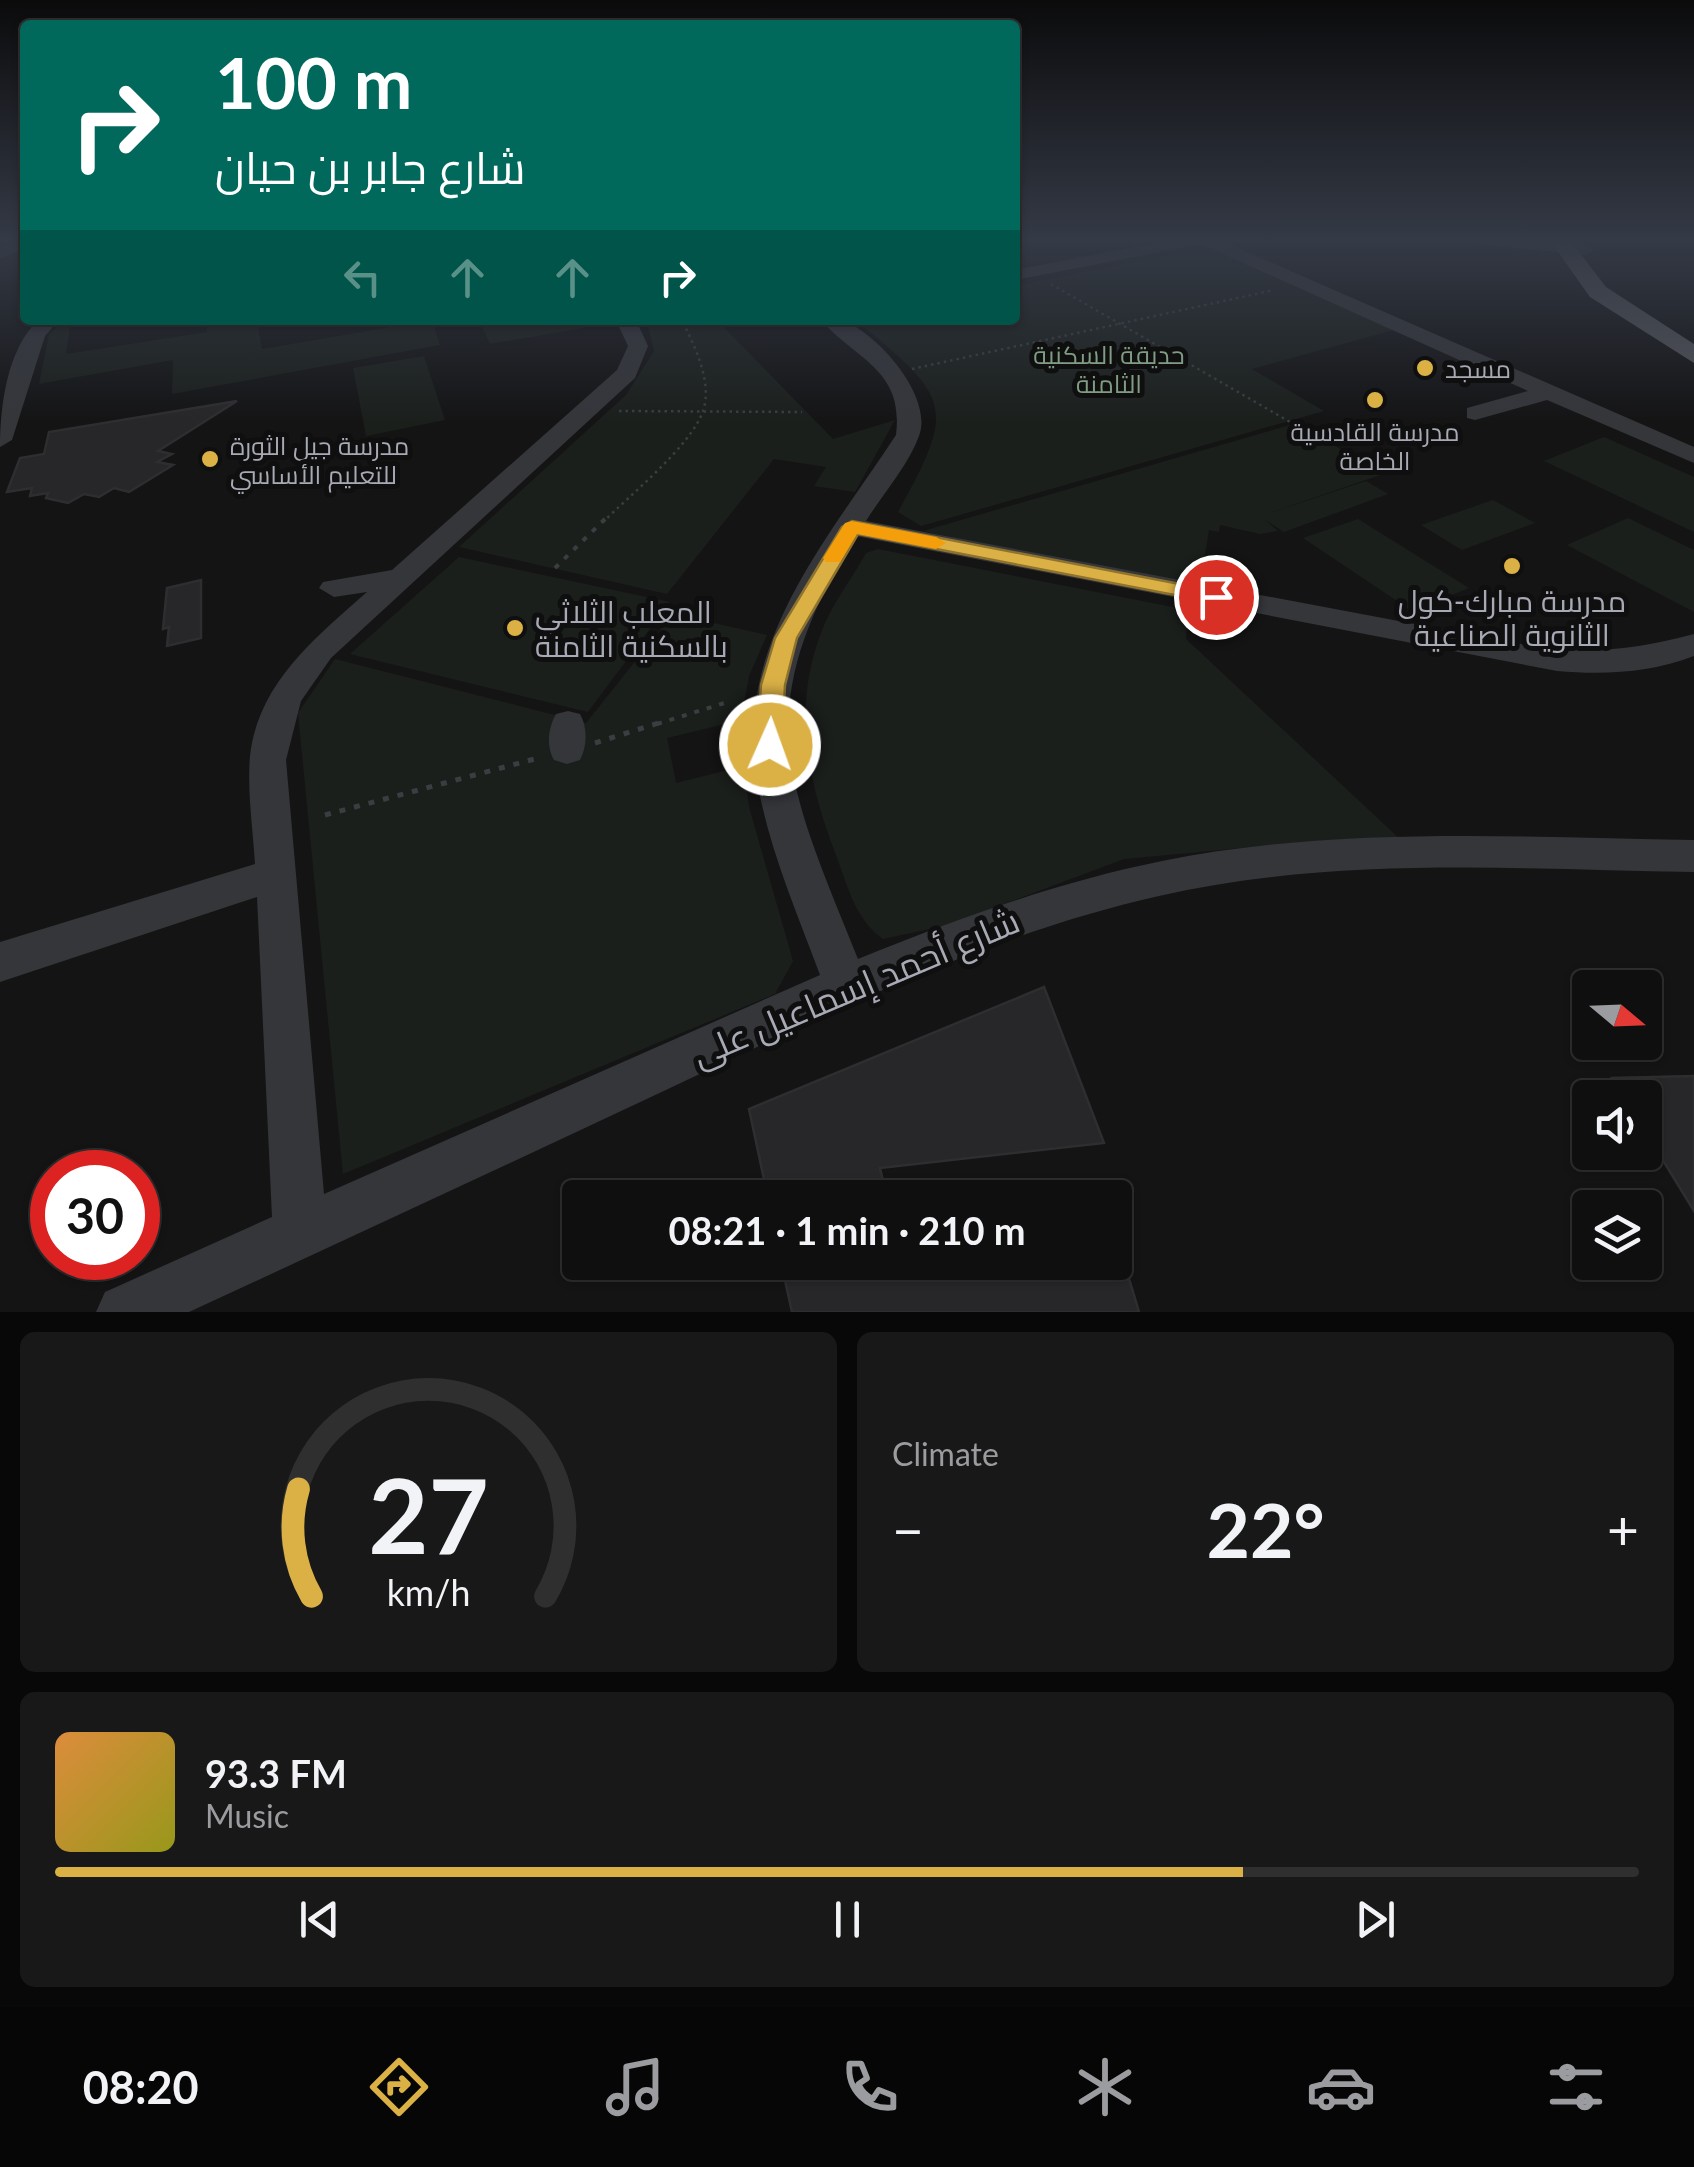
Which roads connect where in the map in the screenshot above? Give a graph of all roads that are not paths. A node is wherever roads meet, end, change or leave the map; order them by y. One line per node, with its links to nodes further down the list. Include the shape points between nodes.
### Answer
1 (1343, 300): 9 (street)
2 (1608, 300): 8 (main road)
3 (1632, 300): 7 (main road)
4 (36, 325): 11 (street)
5 (837, 325): 15 (street, via 893,373 910,404 908,435)
6 (624, 342): 12 (street, via 619,382)
7 (1694, 342)
8 (1694, 356)
9 (1549, 392): 10 (street); 13 (street)
10 (1474, 413)
11 (0, 440)
12 (541, 452): 14 (street); 16 (street)
13 (1694, 456)
14 (502, 458)
15 (852, 527): 18 (street, via 1537,658 1618,663); 22 (street, via 786,638 769,714 784,812)
16 (402, 577): 17 (street); 20 (street, via 305,666 275,720 268,760)
17 (334, 588)
18 (1694, 644)
19 (1694, 856): 22 (street, شارع أحمد إسماعيل على, via 1378,854 1235,866 1021,915)
20 (277, 874): 21 (street); 23 (street)
21 (0, 962)
22 (846, 985): 23 (street, شارع أحمد إسماعيل على)
23 (300, 1232): 24 (street, شارع أحمد إسماعيل على)
24 (125, 1312)

